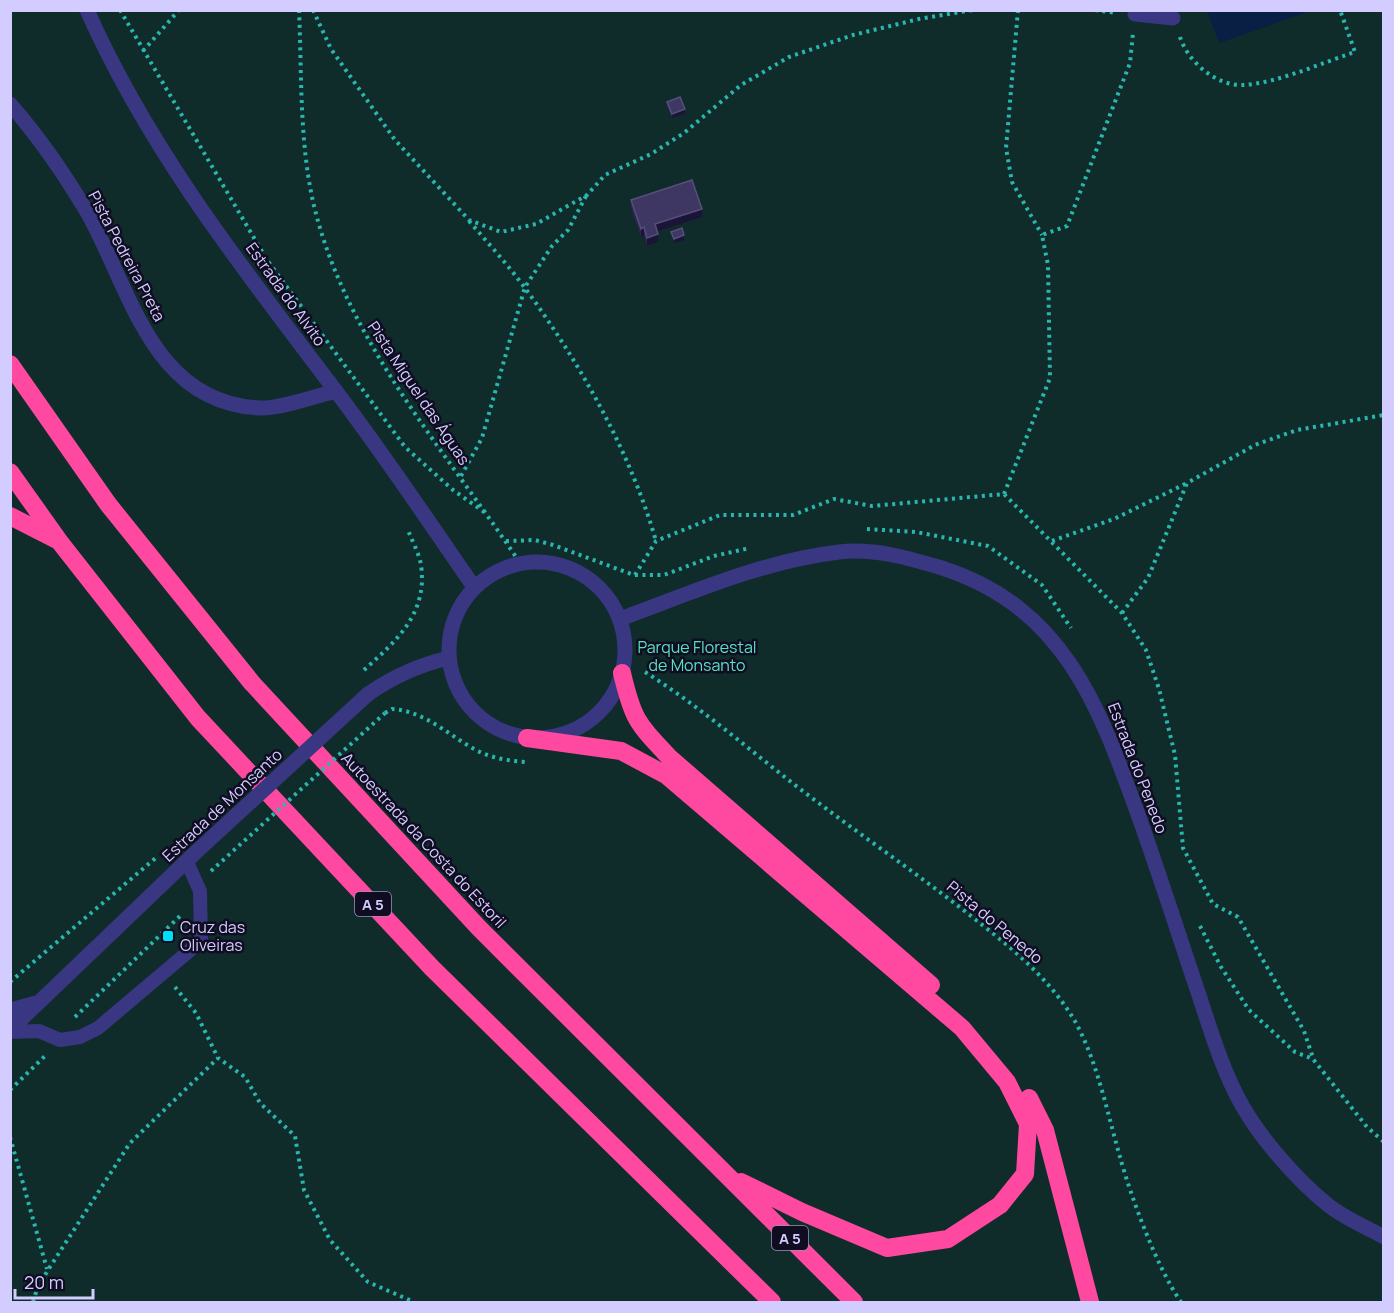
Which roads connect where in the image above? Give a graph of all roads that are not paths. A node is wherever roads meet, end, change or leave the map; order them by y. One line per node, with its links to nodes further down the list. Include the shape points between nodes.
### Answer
1 (87, 10): 6 (street, Estrada do Alvito, via 118,74 174,170)
2 (1136, 12): 3 (street)
3 (1173, 18)
4 (10, 104): 6 (street, Pista Pedreira Preta, via 29,125 87,213 118,282 161,355 195,388 224,402 262,408)
5 (10, 364): 19 (highway, Autoestrada da Costa do Estoril / A 5, via 108,504 252,683 479,928)
6 (336, 391): 10 (street, Estrada do Alvito)
7 (10, 472): 9 (highway, A 5)
8 (10, 516): 9 (highway)
9 (59, 541): 21 (highway, A 5, via 206,726 432,968)
10 (474, 587): 11 (street, via 503,567 520,563 538,561 573,568 601,589); 12 (street, via 456,613)
11 (620, 619): 13 (street, via 625,649); 20 (street, Estrada do Penedo, via 762,568 840,552 878,552 913,559 971,578 1018,605 1085,683 1111,739 1215,1041 1244,1108 1277,1154 1328,1205)
12 (449, 658): 14 (street, via 459,691 480,718 494,728); 15 (street, Estrada de Monsanto, bridge, via 424,663 368,694)
13 (622, 673): 14 (street, via 606,705 579,728 545,738); 23 (highway, via 630,710 670,758 973,1021 1017,1075 1045,1130)
14 (527, 738): 19 (highway, via 621,751 666,775 962,1028 1007,1082 1028,1124 1025,1174 1000,1205 948,1239 887,1248)
15 (191, 858): 16 (street, Estrada de Monsanto); 18 (lane, via 200,891 201,941 98,1028 80,1037 60,1040 39,1031)
16 (36, 1003): 17 (street, Estrada de Monsanto); 18 (street, Estrada de Monsanto)
17 (10, 1010)
18 (10, 1031)
19 (726, 1174): 22 (highway, Autoestrada da Costa do Estoril / A 5)
20 (1383, 1237)
21 (772, 1302)
22 (854, 1302)
23 (1090, 1302)

